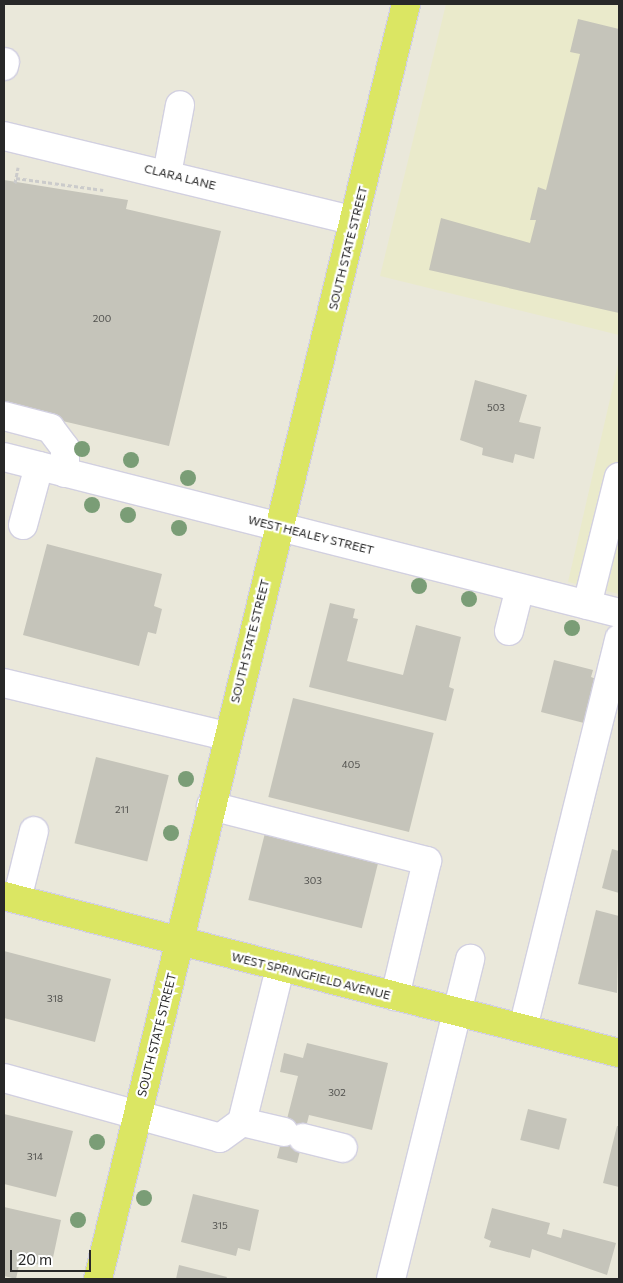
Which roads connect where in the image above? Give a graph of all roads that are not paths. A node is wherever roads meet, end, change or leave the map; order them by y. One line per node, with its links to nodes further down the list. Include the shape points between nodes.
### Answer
1 (406, 4): 5 (main road, SOUTH STATE STREET)
2 (180, 105): 4 (street)
3 (4, 136): 4 (street, CLARA LANE)
4 (167, 174): 5 (street, CLARA LANE)
5 (355, 221): 12 (main road, SOUTH STATE STREET)
6 (4, 416): 9 (street, via 50,428 65,448)
7 (4, 457): 8 (street, WEST HEALEY STREET)
8 (39, 466): 9 (street, WEST HEALEY STREET); 11 (street)
9 (65, 473): 12 (street, WEST HEALEY STREET)
10 (619, 477): 14 (street)
11 (23, 526)
12 (278, 527): 13 (street, WEST HEALEY STREET); 19 (main road, SOUTH STATE STREET)
13 (520, 588): 14 (street, WEST HEALEY STREET); 16 (street)
14 (587, 605): 15 (street, WEST HEALEY STREET)
15 (619, 613)
16 (509, 631)
17 (619, 639): 28 (street)
18 (4, 683): 19 (street)
19 (227, 736): 20 (main road, SOUTH STATE STREET)
20 (211, 806): 23 (main road, SOUTH STATE STREET); 26 (street, via 427,861)
21 (34, 831): 22 (street)
22 (10, 898): 23 (main road, WEST SPRINGFIELD AVENUE)
23 (180, 942): 25 (main road, WEST SPRINGFIELD AVENUE); 31 (main road, SOUTH STATE STREET)
24 (470, 958): 27 (street)
25 (280, 968): 26 (main road, WEST SPRINGFIELD AVENUE); 32 (street)
26 (394, 996): 27 (main road, WEST SPRINGFIELD AVENUE)
27 (458, 1012): 28 (main road, WEST SPRINGFIELD AVENUE); 35 (street)
28 (523, 1028): 29 (main road, WEST SPRINGFIELD AVENUE)
29 (619, 1053)
30 (4, 1078): 31 (street)
31 (138, 1116): 32 (street, via 220,1138); 34 (main road, SOUTH STATE STREET)
32 (242, 1122): 33 (street)
33 (343, 1148)
34 (98, 1279)
35 (391, 1279)

